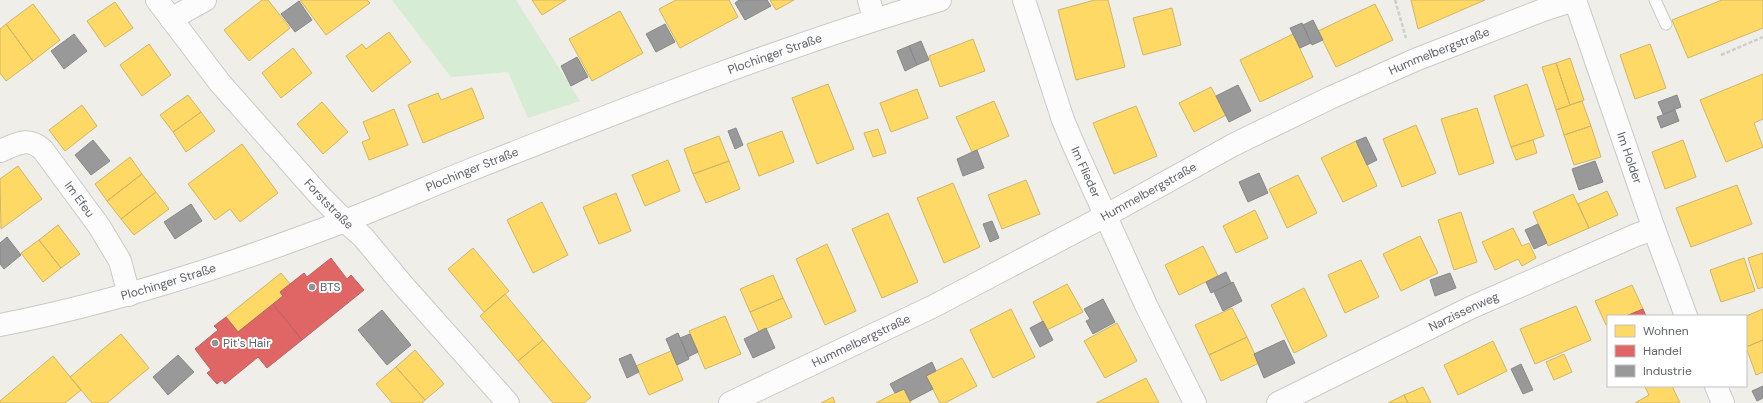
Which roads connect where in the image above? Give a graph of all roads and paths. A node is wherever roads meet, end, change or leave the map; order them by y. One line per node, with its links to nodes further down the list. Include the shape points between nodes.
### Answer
1 (157, 0): 9 (street, Forststraße)
2 (205, 0): 9 (street)
3 (940, 0): 8 (street, Plochinger Straße)
4 (1024, 0): 15 (street, Im Flieder, via 1063,120)
5 (1395, 0): 13 (path, via 1408,46)
6 (1574, 0): 13 (street, Hummelbergstraße); 17 (street, Im Holder)
7 (1655, 0): 10 (lane)
8 (872, 10): 16 (street, Plochinger Straße)
9 (171, 19): 16 (street, Forststraße, via 220,83)
10 (1666, 24)
11 (1763, 37): 12 (path)
12 (1721, 55)
13 (1415, 60): 15 (street, Hummelbergstraße, via 1233,145)
14 (0, 151): 18 (street, Im Efeu, via 20,143 32,142 43,150 99,226 120,261)
15 (1105, 216): 23 (street, Hummelbergstraße, via 934,306); 24 (street, Im Flieder)
16 (344, 221): 18 (street, Plochinger Straße, via 221,266); 22 (street, Forststraße, via 363,237)
17 (1654, 229): 19 (street, Im Holder); 25 (street, Narzissenweg, via 1470,308)
18 (128, 295): 20 (street, Plochinger Straße, via 39,318)
19 (1686, 315)
20 (0, 325)
21 (1716, 387): 26 (street)
22 (508, 403)
23 (730, 403)
24 (1195, 403)
25 (1278, 403)
26 (1723, 403)

